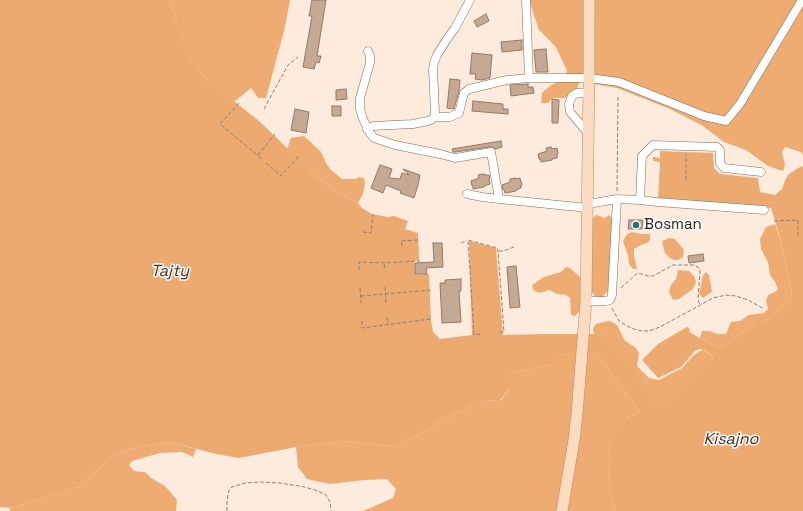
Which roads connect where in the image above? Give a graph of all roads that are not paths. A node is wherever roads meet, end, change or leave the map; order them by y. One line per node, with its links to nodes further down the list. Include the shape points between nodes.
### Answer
1 (470, 0): 9 (street, via 434,63)
2 (526, 0): 6 (street)
3 (589, 0): 7 (main road)
4 (802, 0): 7 (street, via 740,104 726,121 704,116 619,82)
5 (368, 51): 10 (street, via 370,63 360,98 361,114)
6 (529, 78): 7 (street); 9 (street, via 469,89 464,93 459,113 450,117)
7 (589, 78): 8 (main road)
8 (588, 95): 11 (main road); 11 (street, via 577,93 572,96 569,104 570,112)
9 (434, 117): 10 (street, via 413,124 374,126)
10 (367, 129): 14 (street, via 374,138 382,141 455,158 491,152)
11 (588, 133): 17 (main road)
12 (761, 172): 16 (street, via 724,168 720,163 720,150 717,147 653,145 642,156)
13 (467, 194): 14 (street)
14 (498, 199): 17 (street)
15 (617, 199): 16 (street); 17 (street); 19 (street, via 612,295 610,300 606,301)
16 (640, 200): 18 (street)
17 (588, 206): 19 (main road)
18 (764, 210)
19 (586, 301): 20 (main road, via 574,440)
20 (562, 511)

